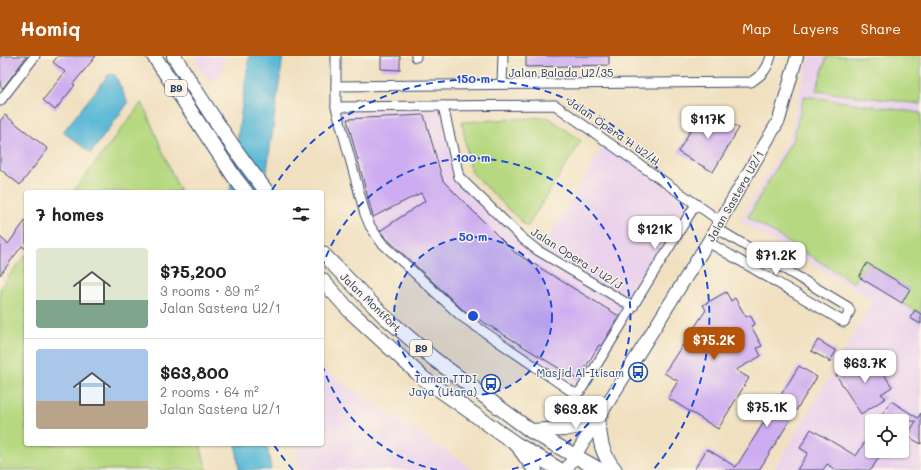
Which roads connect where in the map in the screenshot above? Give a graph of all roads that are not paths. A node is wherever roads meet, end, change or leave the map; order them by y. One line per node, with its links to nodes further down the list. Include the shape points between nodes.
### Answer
1 (35, 56): 10 (street)
2 (154, 56): 13 (main road, B9)
3 (174, 56): 14 (main road, B9, via 241,159)
4 (336, 56): 9 (street)
5 (503, 56): 8 (street)
6 (771, 56): 8 (street, Jalan Balada U2/35, via 767,68 751,82)
7 (797, 56): 16 (street, Jalan Sastera U2/1, via 779,120)
8 (502, 84): 9 (street, Jalan Balada U2/35)
9 (336, 86): 12 (street)
10 (0, 101)
11 (443, 106): 12 (street, Jalan Opera H U2/H); 15 (street, Jalan Opera H U2/H, via 555,105); 20 (street, Jalan Opera J U2/J, via 458,177 537,250)
12 (336, 107): 20 (street, via 365,214 381,242 461,316 574,393 581,390)
13 (244, 190)
14 (266, 190)
15 (696, 204): 16 (street, Jalan Opera H U2/H); 20 (street)
16 (718, 224): 17 (street, Jalan Sastera U2/1); 17 (street, Jalan Opera H U2/H, via 848,307 850,311 844,322)
17 (708, 242): 21 (street, Jalan Sastera U2/1)
18 (324, 254): 22 (main road, Jalan Montfort / B9, via 384,316 434,359)
19 (324, 282): 23 (main road, Jalan Montfort / B9, via 350,311 423,378)
20 (633, 307)
21 (598, 417): 22 (main road, via 580,426); 24 (street, Jalan Sastera U2/1); 29 (main road, via 600,442 607,460)
22 (531, 431): 24 (main road, Jalan Montfort / B9)
23 (516, 444): 25 (main road); 26 (main road, Jalan Montfort / B9)
24 (575, 456): 27 (street, Jalan Sastera U2/1); 28 (main road, Jalan Montfort / B9)
25 (535, 470)
26 (560, 470)
27 (566, 470)
28 (600, 470)
29 (615, 470)

